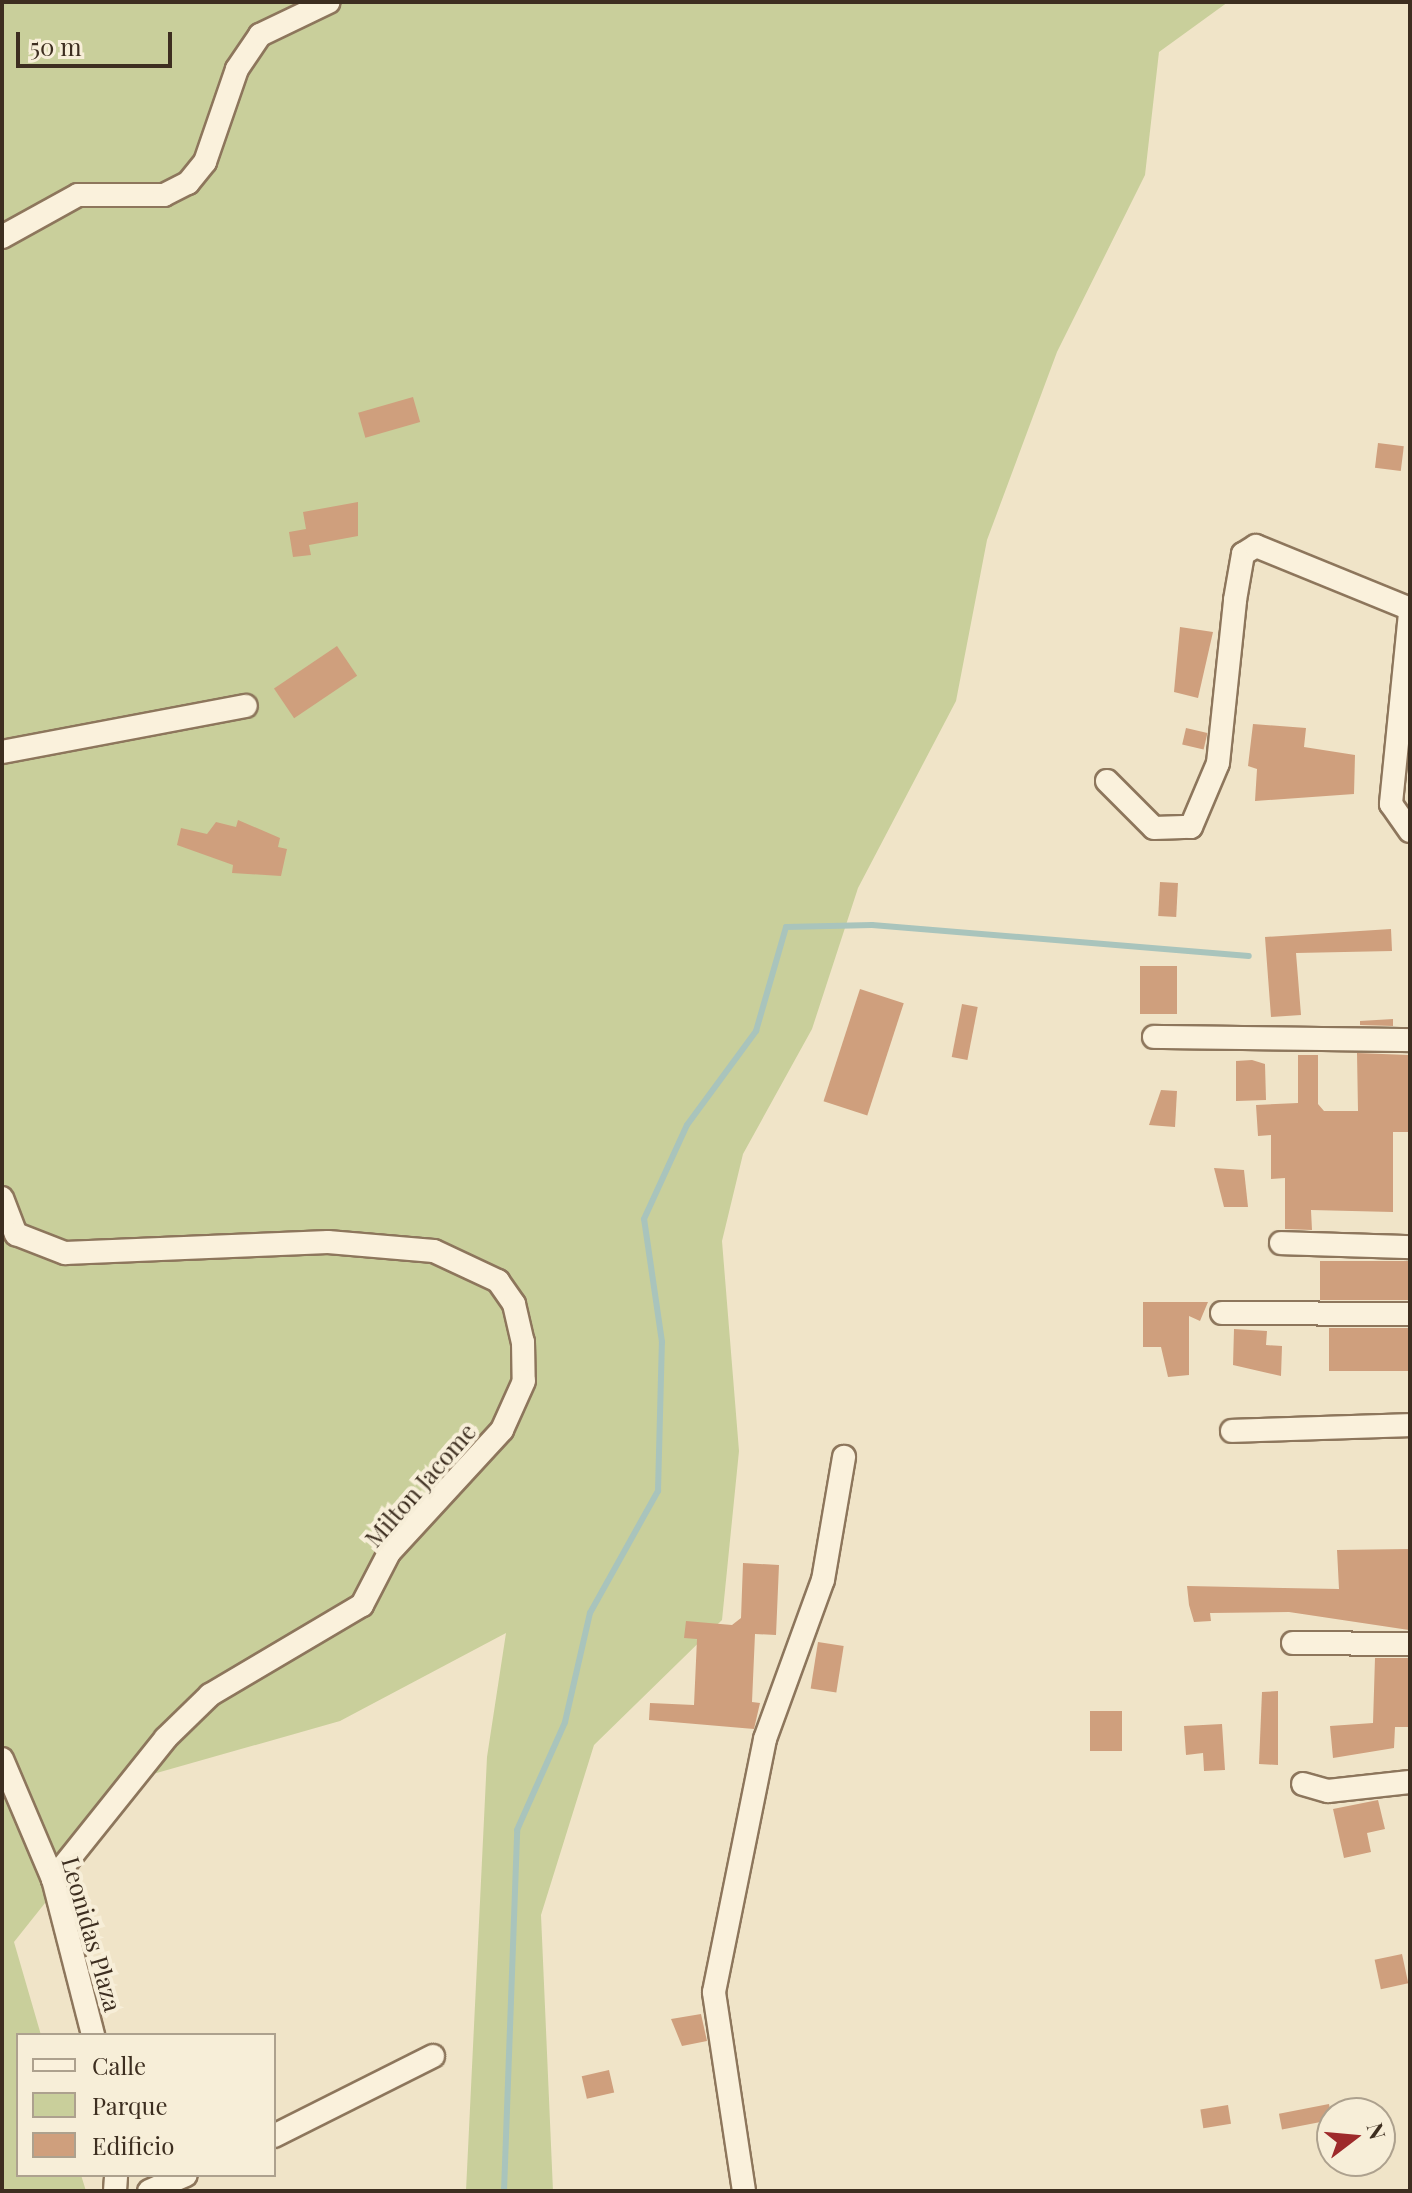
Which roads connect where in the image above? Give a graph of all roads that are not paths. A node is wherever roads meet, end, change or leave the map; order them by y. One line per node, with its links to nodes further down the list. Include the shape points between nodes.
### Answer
1 (329, 2): 2 (street, via 260,35 237,69 205,162 188,183 164,195 78,195)
2 (2, 237)
3 (1410, 611): 6 (street, via 1256,546 1243,554 1218,763 1191,827 1154,828); 7 (street, via 1391,804)
4 (246, 706): 5 (street)
5 (2, 752)
6 (1107, 781)
7 (1410, 831)
8 (1154, 1037): 9 (street)
9 (1410, 1040)
10 (2, 1198): 23 (street, Milton Jacome, via 16,1234 65,1253 328,1242 434,1251 498,1281 514,1304 523,1342 524,1381 502,1430 389,1553 362,1605 210,1695 166,1738)
11 (1281, 1243): 12 (street)
12 (1410, 1247)
13 (1222, 1313): 14 (street)
14 (1410, 1314)
15 (1410, 1425): 16 (street)
16 (1232, 1431)
17 (844, 1457): 29 (street, via 823,1580 765,1739 714,1992)
18 (1293, 1643): 19 (street)
19 (1410, 1644)
20 (2, 1759): 23 (street, Leonidas Plaza)
21 (1410, 1782): 22 (street, via 1328,1791)
22 (1303, 1784)
23 (53, 1879): 24 (street, Leonidas Plaza)
24 (92, 2033)
25 (433, 2056): 26 (street)
26 (276, 2135)
27 (181, 2177): 28 (street)
28 (149, 2191)
29 (744, 2191)

